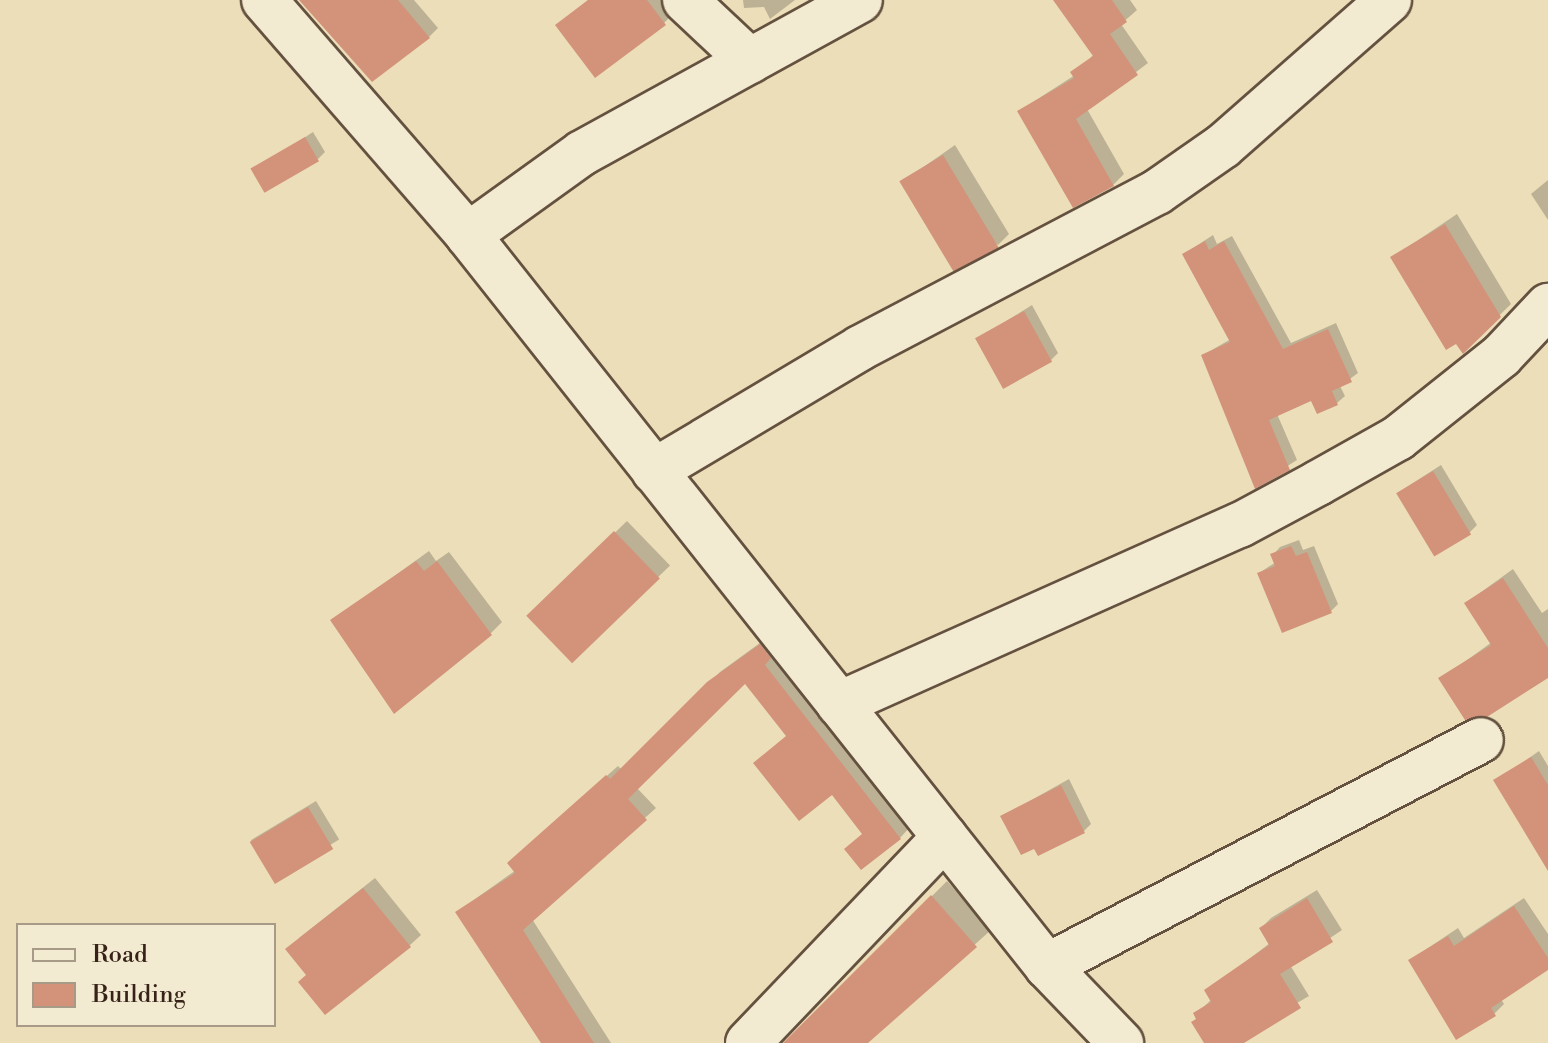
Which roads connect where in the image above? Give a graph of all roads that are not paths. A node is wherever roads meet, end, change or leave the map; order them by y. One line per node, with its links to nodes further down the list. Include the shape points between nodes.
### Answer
1 (264, 0): 6 (street)
2 (685, 0): 5 (street)
3 (860, 0): 5 (street)
4 (1389, 0): 8 (street, via 1223,146 1157,192 860,348)
5 (750, 61): 6 (street, via 582,153)
6 (468, 235): 8 (street)
7 (1548, 306): 9 (street, via 1501,356 1398,438 1332,476 1240,525)
8 (654, 471): 9 (street)
9 (839, 704): 11 (street)
10 (1481, 740): 12 (street)
11 (945, 837): 12 (street); 13 (street)
12 (1047, 966): 14 (street)
13 (748, 1043)
14 (1121, 1043)

